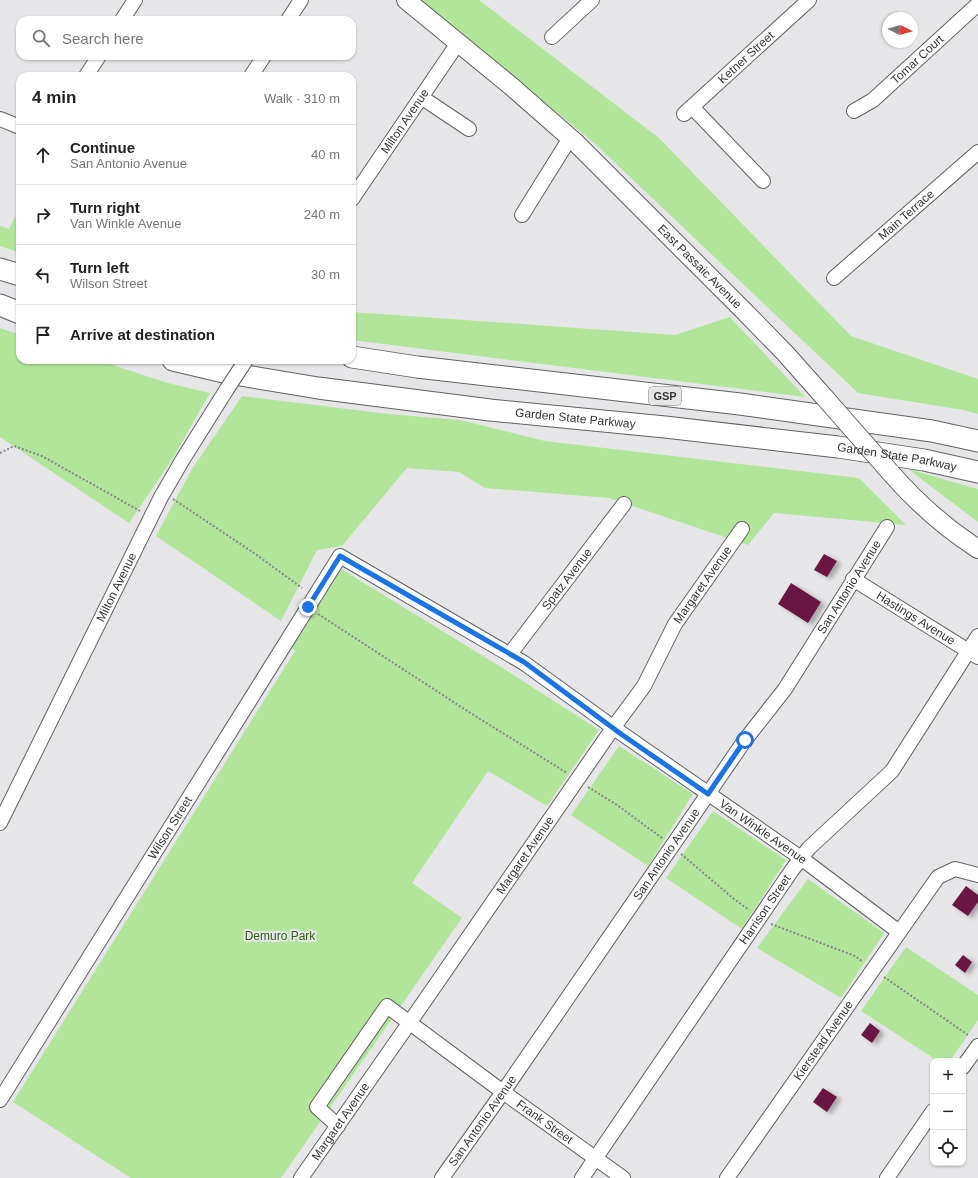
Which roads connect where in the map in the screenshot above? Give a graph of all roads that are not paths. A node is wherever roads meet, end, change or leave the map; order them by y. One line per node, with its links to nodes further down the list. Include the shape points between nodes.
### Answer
1 (135, 0): 7 (street)
2 (301, 0): 8 (street)
3 (406, 0): 10 (main road, East Passaic Avenue)
4 (592, 0): 9 (street)
5 (809, 0): 22 (street, Ketner Street, via 688,111)
6 (978, 4): 16 (street, Tomar Court, via 873,100)
7 (125, 16)
8 (291, 16)
9 (552, 37)
10 (458, 42): 15 (street, Milton Avenue); 20 (main road, East Passaic Avenue)
11 (96, 60): 13 (street)
12 (261, 60): 14 (street)
13 (89, 72)
14 (254, 72)
15 (421, 97): 19 (street); 23 (street, Milton Avenue)
16 (854, 111)
17 (0, 119): 18 (street)
18 (16, 125)
19 (469, 129)
20 (570, 138): 24 (street); 38 (main road, East Passaic Avenue, bridge, via 785,352 913,498 937,520)
21 (978, 152): 27 (street, Main Terrace)
22 (763, 181)
23 (356, 194)
24 (522, 215)
25 (0, 269): 26 (highway)
26 (16, 274)
27 (834, 278)
28 (0, 305): 29 (highway)
29 (16, 311)
30 (356, 358): 33 (highway, GSP, via 417,368 740,404 932,431)
31 (190, 364): 34 (highway, Garden State Parkway, via 318,388 490,410 838,447 924,460)
32 (243, 364): 46 (street, Milton Avenue, bridge, via 161,497)
33 (978, 441)
34 (978, 472)
35 (624, 504): 42 (street, Spatz Avenue)
36 (887, 527): 40 (street, San Antonio Avenue)
37 (742, 529): 44 (street, Margaret Avenue, via 675,624 644,686)
38 (978, 549)
39 (340, 556): 42 (street, Van Winkle Avenue); 54 (street, Wilson Street)
40 (854, 579): 43 (street, Hastings Avenue); 45 (street, San Antonio Avenue, via 786,689 745,740)
41 (978, 636): 43 (street, Harrison Street)
42 (510, 654): 44 (street, Van Winkle Avenue)
43 (973, 654): 47 (street, Harrison Street, via 892,771)
44 (613, 728): 45 (street, Van Winkle Avenue); 50 (street, Margaret Avenue)
45 (708, 794): 47 (street, Van Winkle Avenue); 53 (street, San Antonio Avenue)
46 (0, 823)
47 (801, 858): 49 (street, Van Winkle Avenue); 57 (street, Harrison Street)
48 (978, 876): 49 (street, Kierstead Avenue, via 955,868 938,877)
49 (899, 932): 62 (street, Kierstead Avenue)
50 (410, 1022): 53 (street, Frank Street); 56 (street, Margaret Avenue); 56 (street, Frank Street, via 387,1006 317,1107)
51 (978, 1046): 52 (street)
52 (966, 1063)
53 (503, 1092): 57 (street, Frank Street); 59 (street, San Antonio Avenue)
54 (0, 1100)
55 (930, 1115): 63 (street)
56 (338, 1126): 58 (street, Margaret Avenue)
57 (595, 1158): 60 (street, Harrison Street); 61 (street, Frank Street)
58 (301, 1178)
59 (442, 1178)
60 (582, 1178)
61 (623, 1178)
62 (727, 1178)
63 (887, 1178)

